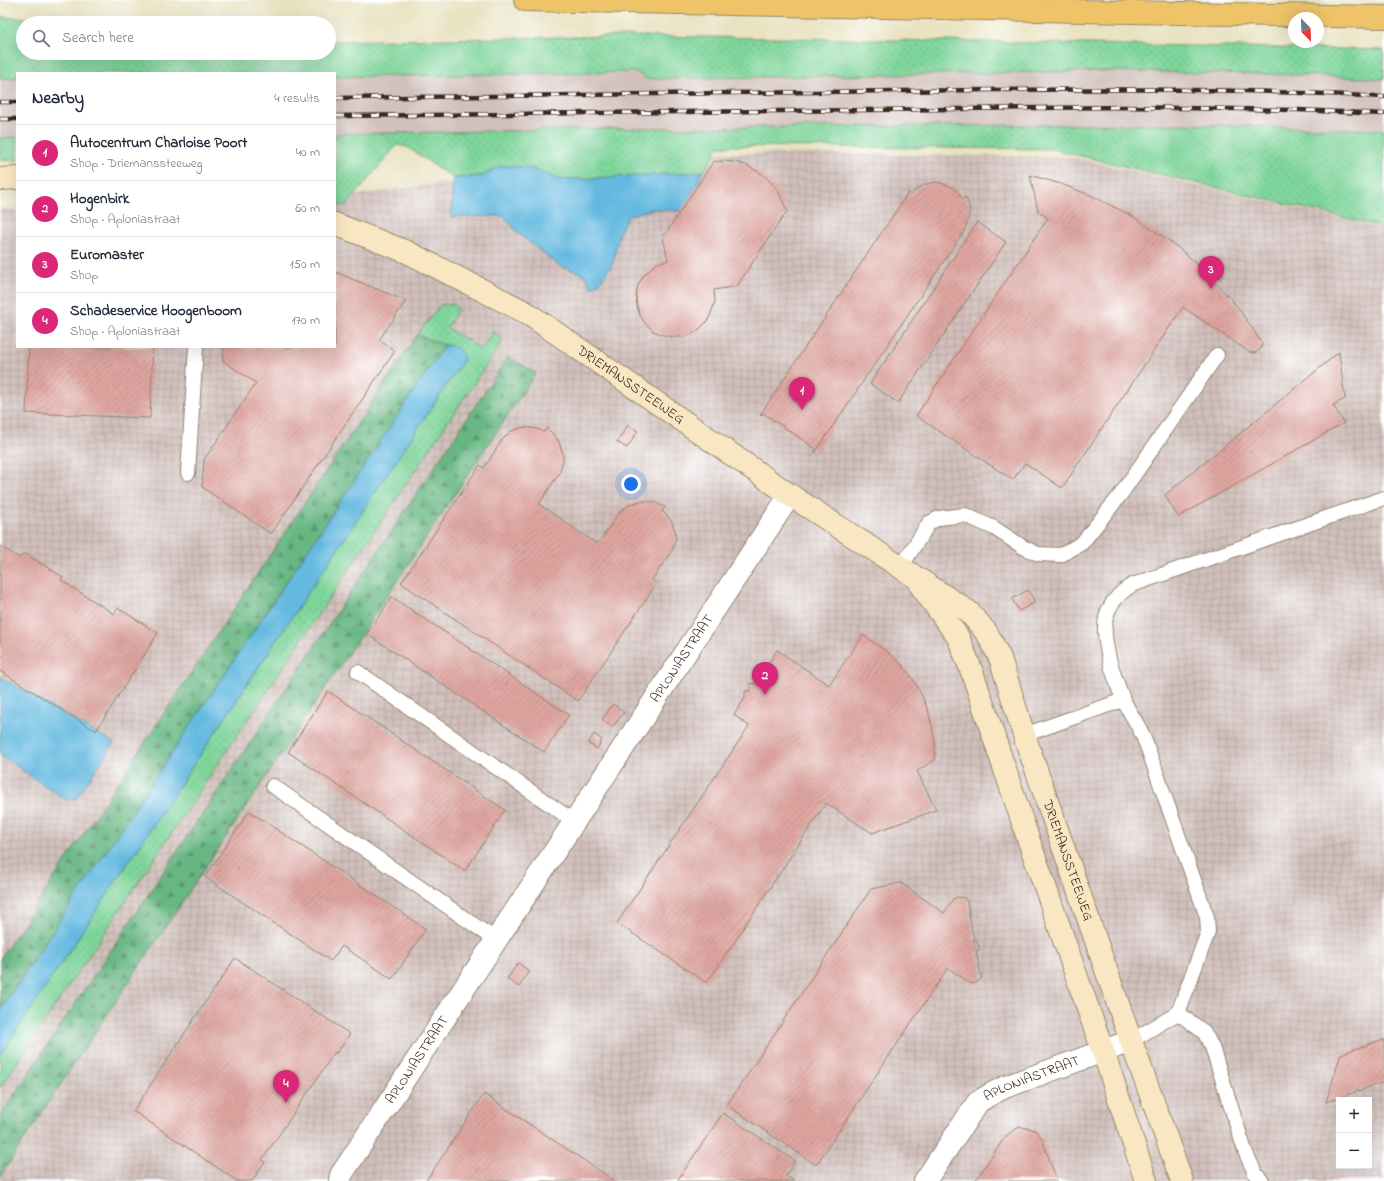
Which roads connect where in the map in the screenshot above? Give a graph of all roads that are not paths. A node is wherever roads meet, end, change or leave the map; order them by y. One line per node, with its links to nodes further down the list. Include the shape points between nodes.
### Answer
1 (525, 0): 2 (highway)
2 (1384, 18)
3 (16, 178): 4 (main road)
4 (0, 179)
5 (336, 224): 9 (main road, DRIEMANSSTEEWEG, via 406,252 526,313)
6 (196, 348): 8 (lane)
7 (1217, 354): 11 (lane, via 1121,494 1082,543 1061,555 1038,554 994,528 965,515 939,518 929,524)
8 (188, 473)
9 (790, 495): 11 (main road, DRIEMANSSTEEWEG); 16 (street, APLONIASTRAAT)
10 (1384, 498): 13 (lane, via 1132,585 1124,590 1108,610 1104,630 1107,650)
11 (906, 570): 14 (main road, DRIEMANSSTEEWEG, via 969,612 987,632 1000,658); 20 (main road, DRIEMANSSTEEWEG, via 958,637 967,658)
12 (358, 672): 16 (lane)
13 (1123, 700): 14 (lane); 18 (lane, via 1148,749 1207,917 1208,932)
14 (1024, 735): 19 (main road, DRIEMANSSTEEWEG)
15 (273, 786): 17 (lane)
16 (575, 822): 17 (street, APLONIASTRAAT)
17 (496, 940): 21 (street, APLONIASTRAAT, via 341,1175)
18 (1178, 1013): 19 (lane); 25 (lane, via 1204,1032 1212,1047 1245,1151 1255,1173)
19 (1131, 1041): 20 (street, APLONIASTRAAT); 24 (main road, DRIEMANSSTEEWEG)
20 (1104, 1051): 22 (street, APLONIASTRAAT, via 1005,1087 978,1102); 23 (main road, DRIEMANSSTEEWEG)
21 (340, 1181)
22 (925, 1181)
23 (1146, 1181)
24 (1182, 1181)
25 (1262, 1181)

